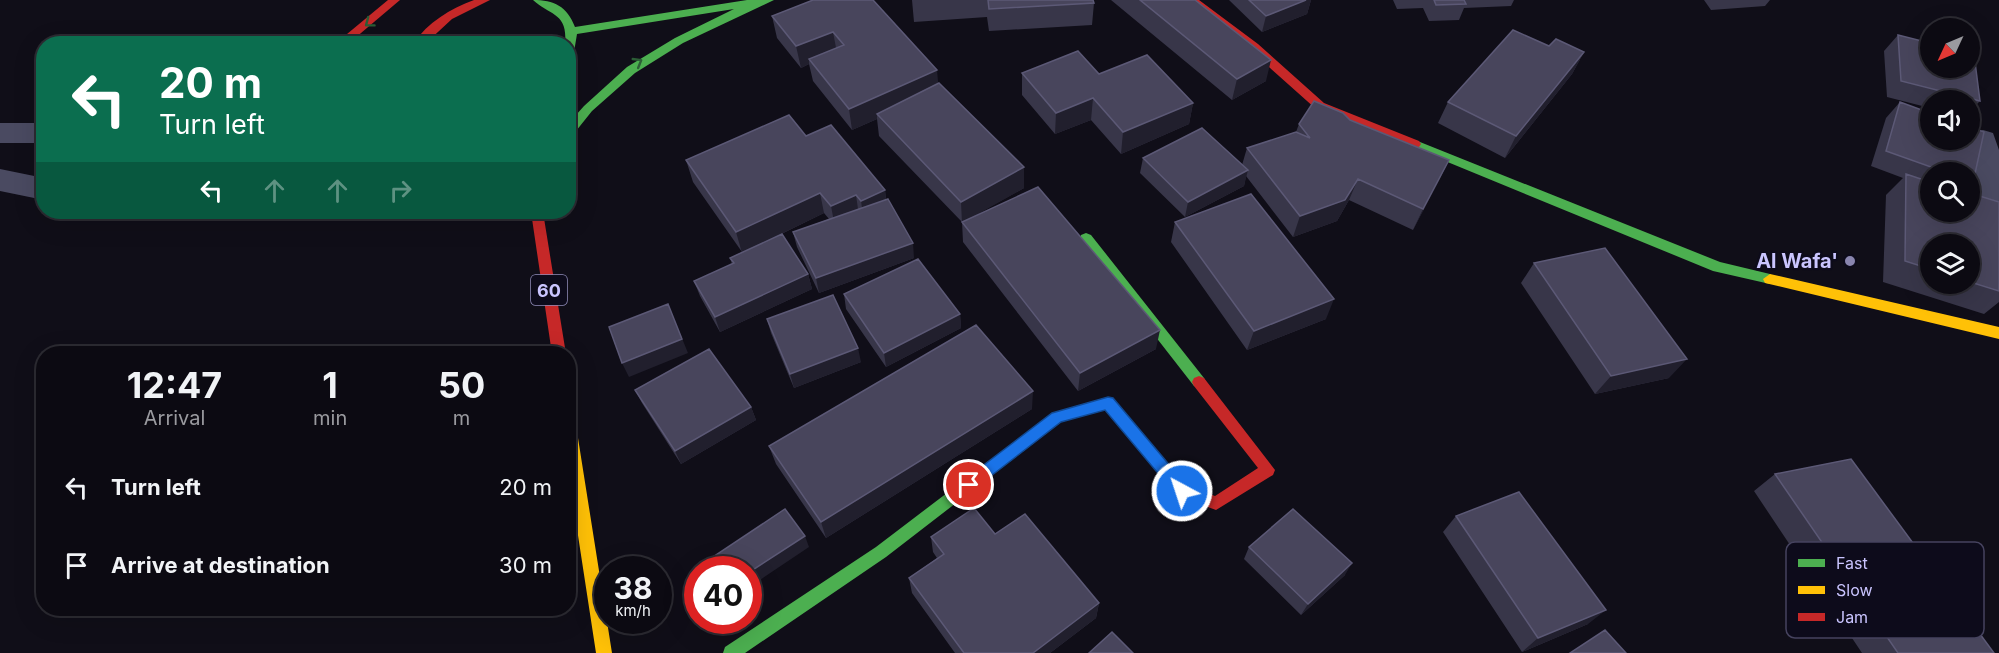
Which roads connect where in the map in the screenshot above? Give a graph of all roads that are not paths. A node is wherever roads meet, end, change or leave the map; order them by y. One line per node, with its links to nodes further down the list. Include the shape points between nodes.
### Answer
1 (395, 0): 9 (main road, one-way to 9)
2 (447, 0): 8 (main road)
3 (485, 0): 8 (main road, via 450,13)
4 (760, 0): 7 (main road); 11 (main road, one-way to 4, via 586,105 638,61)
5 (1192, 0): 23 (main road, via 1254,47 1320,106 1718,267)
6 (542, 1): 7 (main road, via 559,9)
7 (573, 31): 10 (main road)
8 (426, 33)
9 (351, 36)
10 (572, 36)
11 (576, 121)
12 (0, 133): 13 (street)
13 (36, 133)
14 (1983, 140): 22 (street)
15 (0, 180): 16 (street)
16 (36, 187)
17 (534, 219): 20 (main road, 60)
18 (538, 219): 20 (main road, 60)
19 (542, 219): 20 (main road)
20 (539, 227): 24 (main road, 60)
21 (1086, 238): 27 (main road, via 1268,470 1216,503 1182,491 1108,403 1057,417 881,552)
22 (1999, 263)
23 (1999, 333)
24 (558, 346)
25 (576, 471): 26 (main road)
26 (604, 653)
27 (731, 653)

